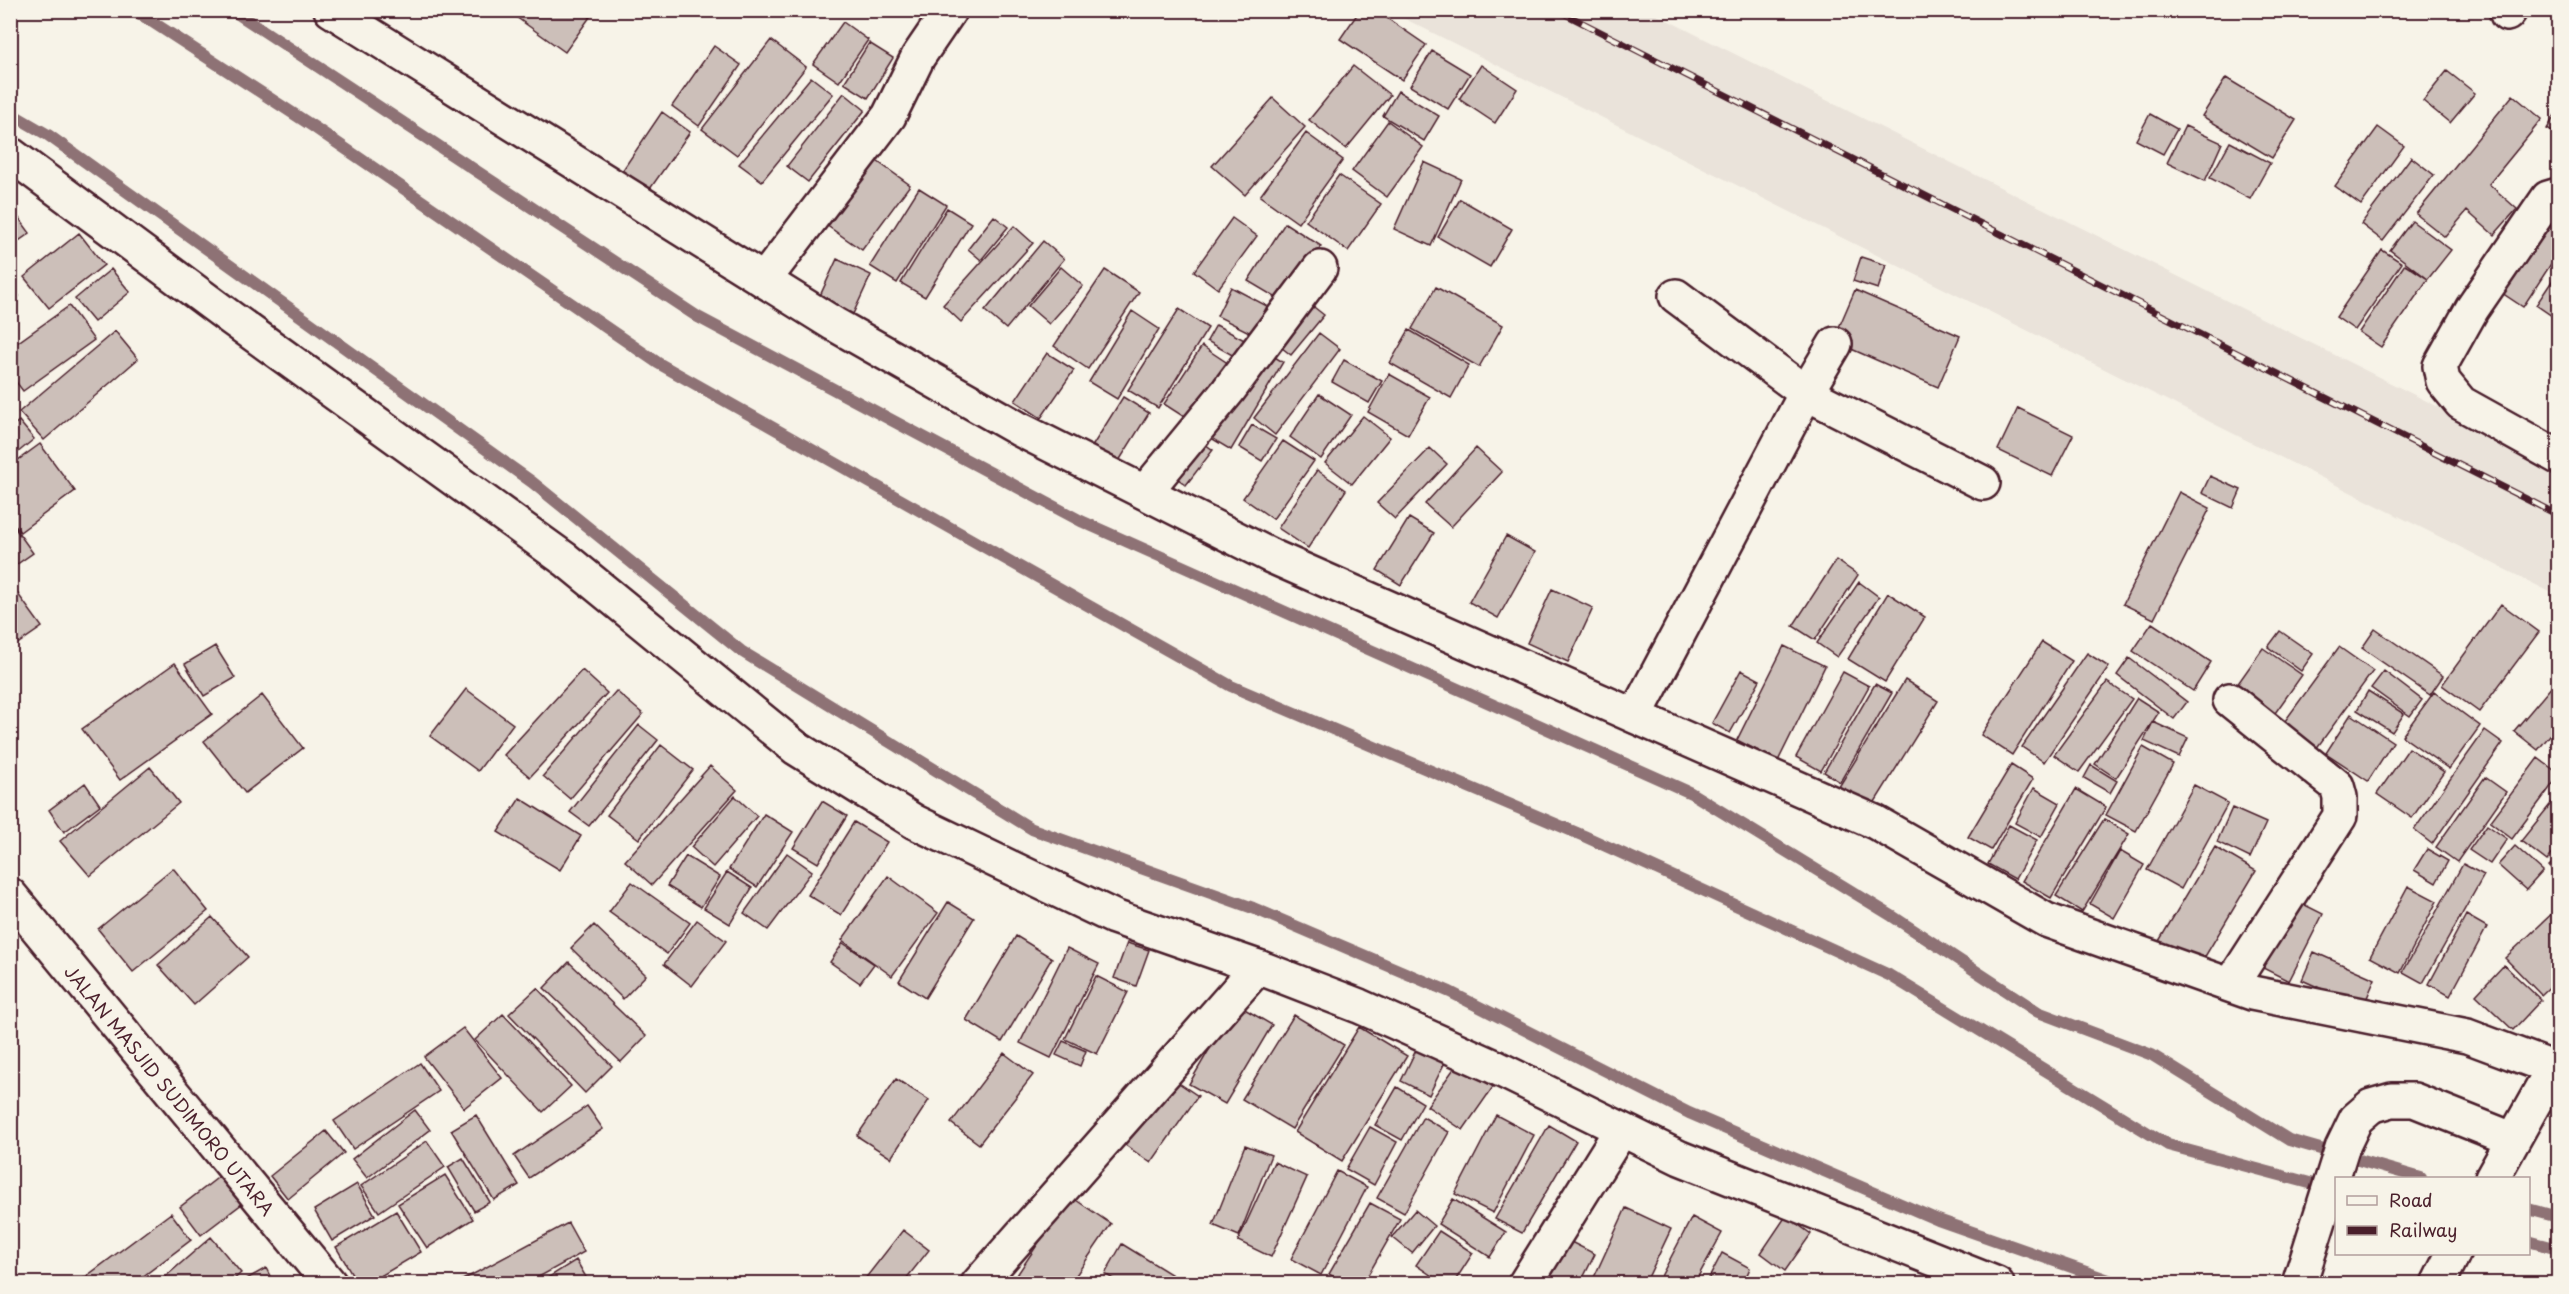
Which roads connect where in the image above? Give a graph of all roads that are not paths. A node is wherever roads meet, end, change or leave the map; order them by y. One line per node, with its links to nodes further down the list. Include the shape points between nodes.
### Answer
1 (331, 10): 6 (street)
2 (950, 10): 6 (street, via 918,57 890,116)
3 (10, 154): 16 (street, via 566,560 796,748 915,822 1014,871 1114,917)
4 (2559, 195): 10 (street, via 2548,198 2472,309 2440,366 2443,381 2461,403)
5 (1320, 268): 12 (street, via 1228,391)
6 (764, 280): 12 (street, via 1019,429)
7 (1676, 296): 9 (street)
8 (1835, 344): 9 (street)
9 (1806, 393): 11 (street); 14 (street)
10 (2559, 457)
11 (1983, 483)
12 (1145, 492): 14 (street, via 1271,556)
13 (2230, 700): 17 (street, via 2337,786 2340,797 2340,816)
14 (1635, 716): 17 (street, via 1875,822 2046,920)
15 (10, 895): 23 (street, JALAN MASJID SUDIMORO UTARA)
16 (1258, 967): 19 (street, via 1359,1006 1493,1066); 24 (street)
17 (2231, 986): 18 (street, via 2467,1036)
18 (2555, 1071): 20 (street)
19 (1621, 1130): 25 (street); 26 (street, via 1680,1158)
20 (2512, 1138): 21 (street); 27 (street, via 2414,1100 2392,1100 2371,1106 2356,1119 2342,1148)
21 (2493, 1177)
22 (2452, 1255): 28 (street)
23 (330, 1284)
24 (978, 1284)
25 (1525, 1284)
26 (1997, 1284)
27 (2299, 1284)
28 (2438, 1284)

